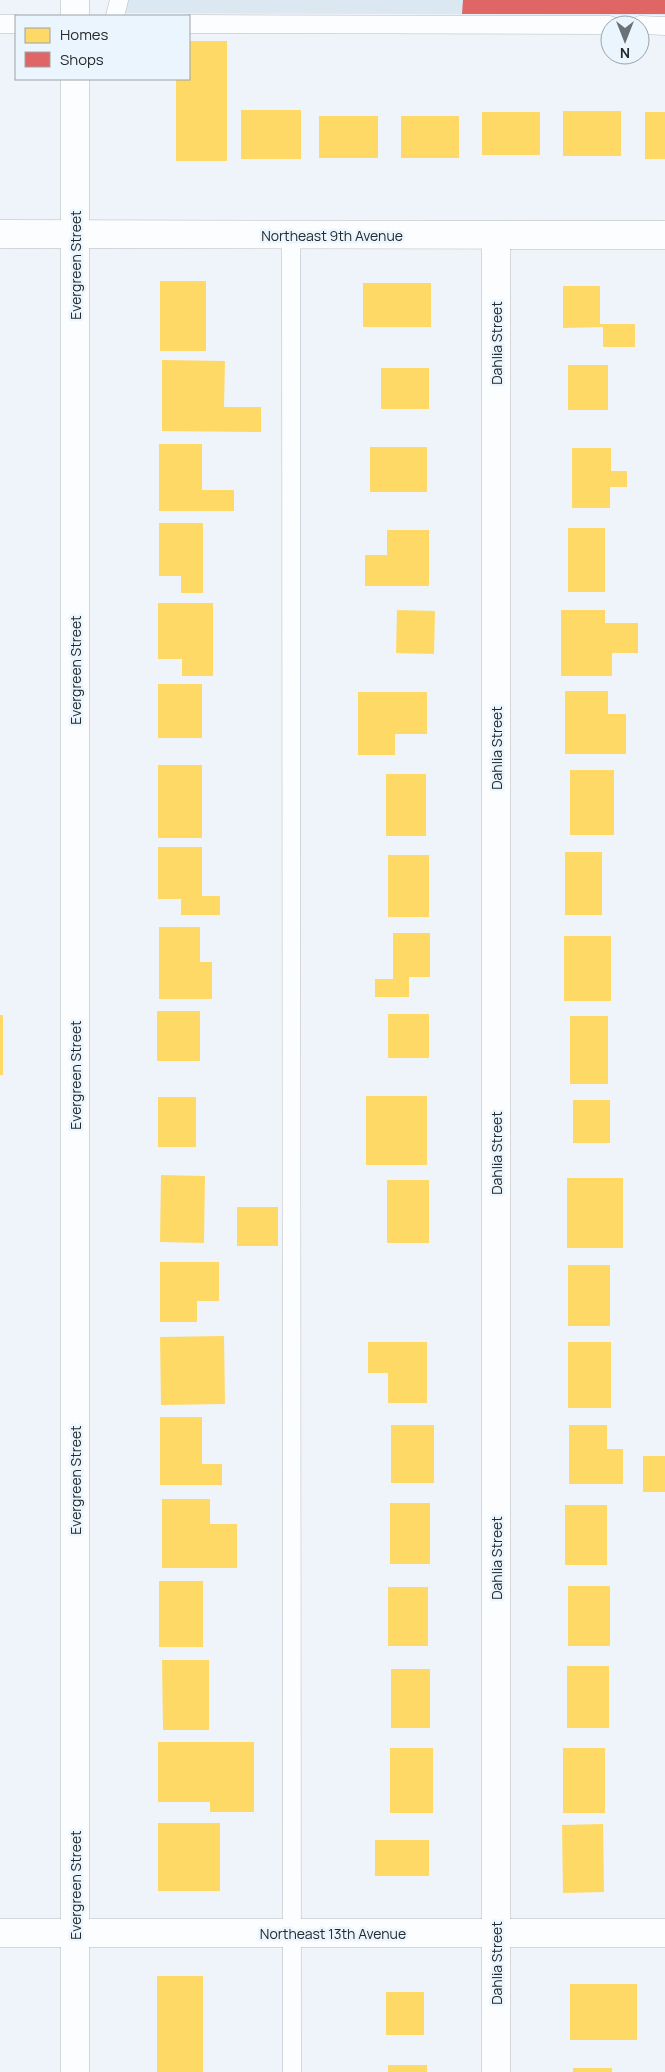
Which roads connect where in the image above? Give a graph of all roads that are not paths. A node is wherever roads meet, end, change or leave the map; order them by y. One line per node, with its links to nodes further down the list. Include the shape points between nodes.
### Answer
1 (75, 0): 3 (street)
2 (119, 0): 4 (lane)
3 (75, 15)
4 (116, 15)
5 (0, 24): 6 (lane)
6 (15, 24)
7 (190, 24): 8 (lane)
8 (600, 25)
9 (650, 26): 10 (lane)
10 (665, 26)
11 (75, 80): 13 (street, Evergreen Street)
12 (0, 234): 13 (street, Northeast 9th Avenue)
13 (75, 234): 14 (street, Northeast 9th Avenue); 18 (street, Evergreen Street)
14 (291, 235): 15 (street, Northeast 9th Avenue); 19 (lane)
15 (496, 235): 16 (street, Northeast 9th Avenue); 21 (street, Dahlia Street)
16 (665, 235)
17 (0, 1933): 18 (street, Northeast 13th Avenue)
18 (75, 1933): 19 (street, Northeast 13th Avenue); 22 (street, Evergreen Street)
19 (292, 1933): 21 (street, Northeast 13th Avenue); 23 (lane)
20 (665, 1933): 21 (street, Northeast 13th Avenue)
21 (496, 1934): 24 (street, Dahlia Street)
22 (75, 2072)
23 (292, 2072)
24 (496, 2072)

